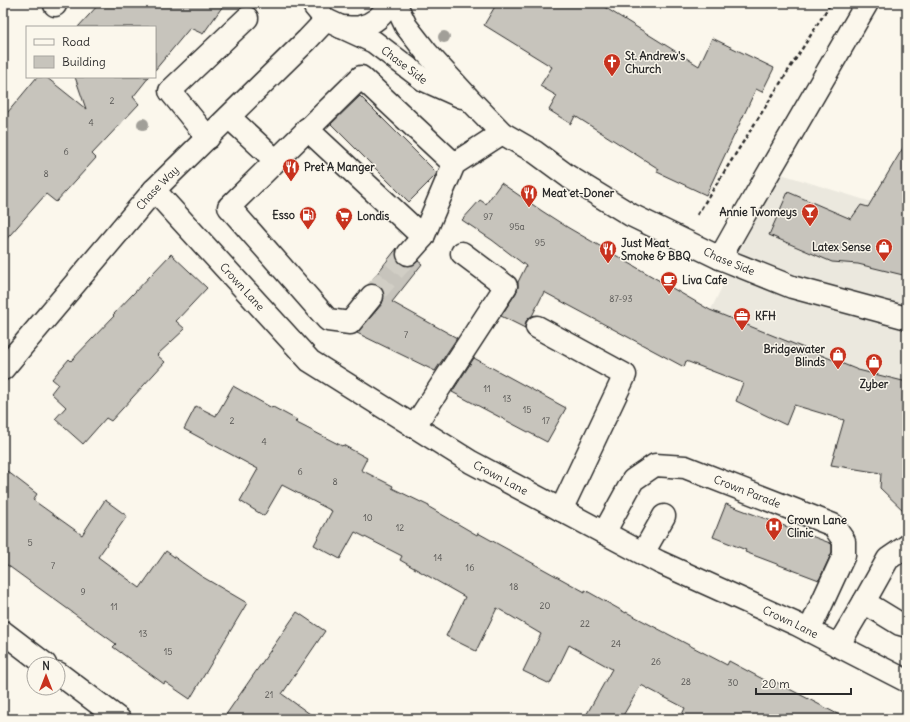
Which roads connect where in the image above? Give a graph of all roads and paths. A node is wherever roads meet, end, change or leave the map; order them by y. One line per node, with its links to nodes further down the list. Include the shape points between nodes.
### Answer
1 (389, 3): 5 (street, via 379,18 359,27)
2 (395, 3): 7 (street, Chase Side, via 406,26 426,53)
3 (831, 3): 16 (path)
4 (868, 3): 19 (street)
5 (322, 12): 7 (street, Chase Side, via 374,42 424,80); 8 (street, Chase Way, via 307,40)
6 (247, 18): 11 (street, via 170,91)
7 (471, 101): 10 (street, Chase Side)
8 (229, 117): 11 (street, Chase Way); 12 (street)
9 (307, 129): 12 (street); 13 (street, via 360,77); 15 (street)
10 (502, 133): 13 (street); 16 (street, Chase Side, via 631,215)
11 (208, 138): 14 (street, Chase Way)
12 (275, 160): 20 (street, via 229,207 328,320 350,323)
13 (454, 164): 15 (street)
14 (154, 190): 23 (street, Chase Way); 24 (street, Crown Lane, via 310,361)
15 (423, 237): 18 (street)
16 (682, 239): 19 (street, Chase Side)
17 (462, 252): 24 (street, via 506,286)
18 (408, 254)
19 (720, 258): 21 (street, Chase Side, via 792,287)
20 (372, 296)
21 (907, 318)
22 (538, 327): 25 (street, via 625,375)
23 (3, 369)
24 (414, 427): 25 (street, Crown Lane, via 471,462)
25 (561, 510): 27 (street, Crown Lane)
26 (664, 516): 29 (street)
27 (604, 533): 29 (street, Crown Lane); 32 (street, Crown Parade, via 633,480 655,465 684,467 833,525 844,541 844,555)
28 (907, 546): 30 (street, via 888,558)
29 (643, 553): 32 (street, Crown Lane)
30 (864, 602): 31 (street); 34 (street)
31 (907, 626)
32 (809, 631): 34 (street, Crown Lane)
33 (3, 632): 35 (street)
34 (838, 646): 37 (street, Crown Lane)
35 (35, 656)
36 (66, 679): 38 (street)
37 (907, 681)
38 (119, 719)

